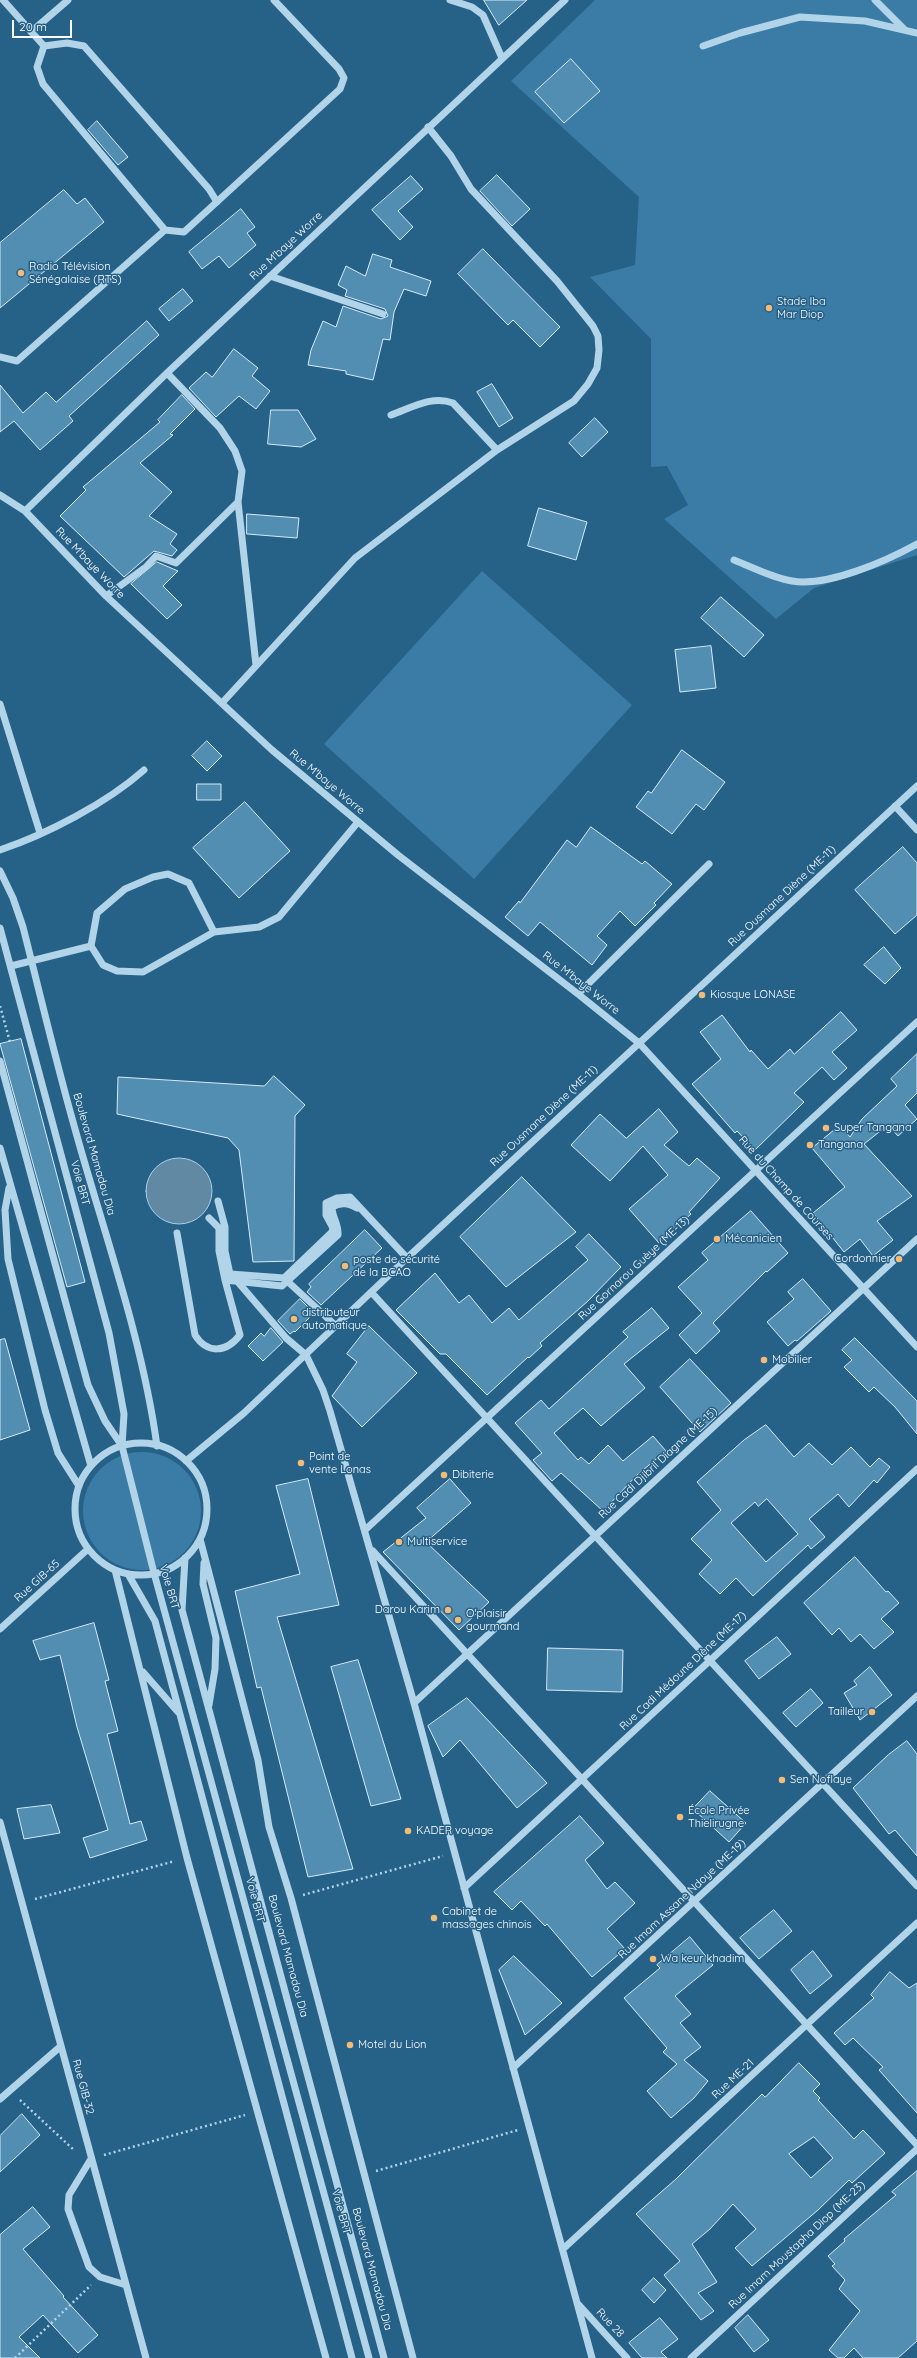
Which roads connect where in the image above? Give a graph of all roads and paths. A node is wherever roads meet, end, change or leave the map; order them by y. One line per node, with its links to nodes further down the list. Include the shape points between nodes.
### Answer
1 (3, 0): 8 (street)
2 (68, 0): 8 (street)
3 (274, 0): 14 (street, via 339,68 344,78 340,89)
4 (450, 0): 12 (street, via 472,7 483,15)
5 (565, 0): 12 (street, Rue M'baye Worre)
6 (875, 0): 7 (street)
7 (905, 30): 9 (street); 11 (street, via 865,21 800,17)
8 (31, 32): 10 (street)
9 (917, 33)
10 (44, 46): 14 (street, via 67,43 84,46 209,188); 15 (street, via 37,67 43,84)
11 (703, 46)
12 (502, 58): 13 (street, Rue M'baye Worre)
13 (428, 127): 16 (street, Rue M'baye Worre); 21 (street, via 451,156 471,189 557,281 598,336 600,350 597,368 574,401)
14 (217, 202): 15 (street, via 184,232)
15 (165, 230): 18 (street, via 17,361)
16 (270, 276): 17 (street); 19 (street, Rue M'baye Worre)
17 (383, 314)
18 (0, 357)
19 (167, 373): 23 (street, via 220,428 235,451 242,471); 24 (street, Rue M'baye Worre)
20 (391, 415): 21 (street, via 424,402 447,401 453,403)
21 (497, 450): 28 (street, via 355,558)
22 (0, 495): 24 (street, Rue M'baye Worre)
23 (238, 502): 27 (street, via 176,563 156,556 146,567); 28 (street)
24 (25, 511): 27 (street, Rue M'baye Worre)
25 (917, 544): 26 (street, via 837,578 820,580 792,581)
26 (734, 560)
27 (106, 596): 29 (street, Rue M'baye Worre)
28 (256, 665): 29 (street)
29 (222, 703): 34 (street, Rue M'baye Worre, via 272,750)
30 (0, 704): 36 (street)
31 (144, 770): 36 (street, via 129,784 88,810)
32 (917, 786): 33 (street, Rue Ousmane Diène (ME-11))
33 (895, 806): 35 (street); 49 (street, Rue Ousmane Diène (ME-11))
34 (358, 822): 41 (street, via 279,917 259,927); 45 (street, Rue M'baye Worre)
35 (917, 830)
36 (40, 833): 37 (street)
37 (0, 850)
38 (709, 864): 45 (street)
39 (0, 871): 43 (street, Boulevard Mamadou Dia, via 13,898)
40 (0, 928): 44 (street, Voie BRT)
41 (214, 932): 42 (street, via 143,972 117,971 103,964); 42 (street, via 189,883 168,874 153,877 125,889 97,913)
42 (91, 946): 43 (street)
43 (32, 961): 44 (street); 68 (street, Boulevard Mamadou Dia, via 74,1129 139,1347)
44 (11, 966): 67 (street, Voie BRT, via 109,1333 124,1414)
45 (578, 994): 49 (street, Rue M'baye Worre)
46 (0, 1006): 48 (path)
47 (917, 1022): 52 (street, Rue Gornarou Guèye (ME-13))
48 (10, 1042)
49 (639, 1043): 52 (street, Rue du Champ de Courses); 58 (street, Rue Ousmane Diène (ME-11))
50 (0, 1061): 67 (street, Voie BRT, via 88,1384 105,1421)
51 (0, 1148): 53 (street)
52 (756, 1171): 61 (street, Rue du Champ de Courses); 66 (street, Rue Gornarou Guèye (ME-13))
53 (9, 1186): 70 (street); 72 (street, via 5,1210 8,1259 58,1453)
54 (218, 1201): 59 (street, via 225,1227 225,1251)
55 (209, 1218): 59 (street, via 219,1228 219,1251)
56 (176, 1232): 59 (street, via 195,1335 201,1345 224,1348 234,1343 240,1335)
57 (917, 1239): 61 (street, Rue Cadi Djibril Diagne (ME-15))
58 (407, 1258): 60 (street, via 362,1211 349,1203 338,1204 332,1207 332,1214 339,1227 338,1235); 62 (street, Rue Ousmane Diène (ME-11))
59 (232, 1278): 60 (street, via 282,1286); 65 (street, via 286,1338)
60 (286, 1280): 63 (street)
61 (863, 1288): 64 (street, Rue du Champ de Courses); 74 (street, Rue Cadi Djibril Diagne (ME-15))
62 (372, 1293): 63 (street, Rue Ousmane Diène (ME-11)); 66 (street)
63 (336, 1326): 65 (street, Rue Ousmane Diène (ME-11))
64 (917, 1347)
65 (306, 1355): 69 (street, Rue Ousmane Diène (ME-11), via 244,1413); 73 (street, via 323,1390)
66 (487, 1418): 73 (street, Rue Gornarou Guèye (ME-13)); 74 (street)
67 (122, 1446): 68 (street); 70 (street, via 105,1454); 81 (street, Voie BRT)
68 (157, 1446): 69 (street, via 172,1451)
69 (186, 1461): 75 (street, via 202,1484 206,1498 207,1512)
70 (91, 1466): 72 (street)
71 (917, 1469): 85 (street, Rue Cadi Médoune Diène (ME-17))
72 (79, 1486): 77 (street, via 75,1502 75,1519)
73 (366, 1530): 76 (street)
74 (595, 1536): 84 (street, Rue Cadi Djibril Diagne (ME-15)); 85 (street)
75 (200, 1539): 78 (street); 79 (street)
76 (371, 1549): 84 (street); 88 (street)
77 (88, 1550): 80 (street); 83 (street, Rue GIB-65)
78 (204, 1557): 89 (street, via 203,1584 216,1638); 98 (street, via 258,1760 269,1827)
79 (185, 1558): 81 (street); 89 (street, Boulevard Mamadou Dia, via 182,1610)
80 (115, 1570): 82 (street); 86 (street)
81 (154, 1573): 82 (street); 121 (street, Voie BRT)
82 (128, 1574): 90 (street, via 154,1621)
83 (0, 1629)
84 (467, 1654): 88 (street, Rue Cadi Djibril Diagne (ME-15)); 91 (street)
85 (711, 1661): 91 (street, Rue Cadi Médoune Diène (ME-17)); 92 (street)
86 (139, 1665): 90 (street, via 146,1677); 95 (street)
87 (917, 1696): 92 (street, Rue Imam Assane Ndoye (ME-19))
88 (414, 1703): 94 (street)
89 (209, 1711): 122 (street, Boulevard Mamadou Dia)
90 (181, 1716): 120 (street)
91 (582, 1779): 97 (street, Rue Cadi Médoune Diène (ME-17)); 100 (street)
92 (823, 1784): 96 (street); 100 (street, Rue Imam Assane Ndoye (ME-19))
93 (0, 1822): 99 (street, Rue GIB-32)
94 (455, 1853): 97 (street); 98 (path)
95 (187, 1858): 99 (path); 107 (street)
96 (917, 1886)
97 (464, 1888): 104 (street)
98 (291, 1898): 112 (street)
99 (21, 1902): 103 (street, Rue GIB-32)
100 (695, 1902): 102 (street); 104 (street, Rue Imam Assane Ndoye (ME-19))
101 (917, 1923): 102 (street, Rue ME-21)
102 (807, 2026): 109 (street); 113 (street, Rue ME-21)
103 (61, 2046): 105 (street); 111 (street, Rue GIB-32)
104 (513, 2068): 108 (street)
105 (10, 2091): 106 (street); 111 (path, via 73,2149)
106 (0, 2099)
107 (257, 2111): 111 (path); 119 (street)
108 (528, 2127): 112 (path); 113 (street)
109 (917, 2145)
110 (917, 2149): 126 (street, Rue Imam Moustapha Diop (ME-23))
111 (91, 2159): 114 (street, via 69,2195 68,2209 89,2267); 115 (street, Rue GIB-32)
112 (363, 2175): 123 (street)
113 (563, 2249): 116 (street)
114 (100, 2277): 115 (street); 117 (path)
115 (126, 2285): 118 (street, Rue GIB-32)
116 (577, 2304): 124 (street); 125 (street, Rue 28)
117 (15, 2358)
118 (146, 2358)
119 (326, 2358)
120 (352, 2358)
121 (369, 2358)
122 (384, 2358)
123 (413, 2358)
124 (592, 2358)
125 (627, 2358)
126 (691, 2358)

